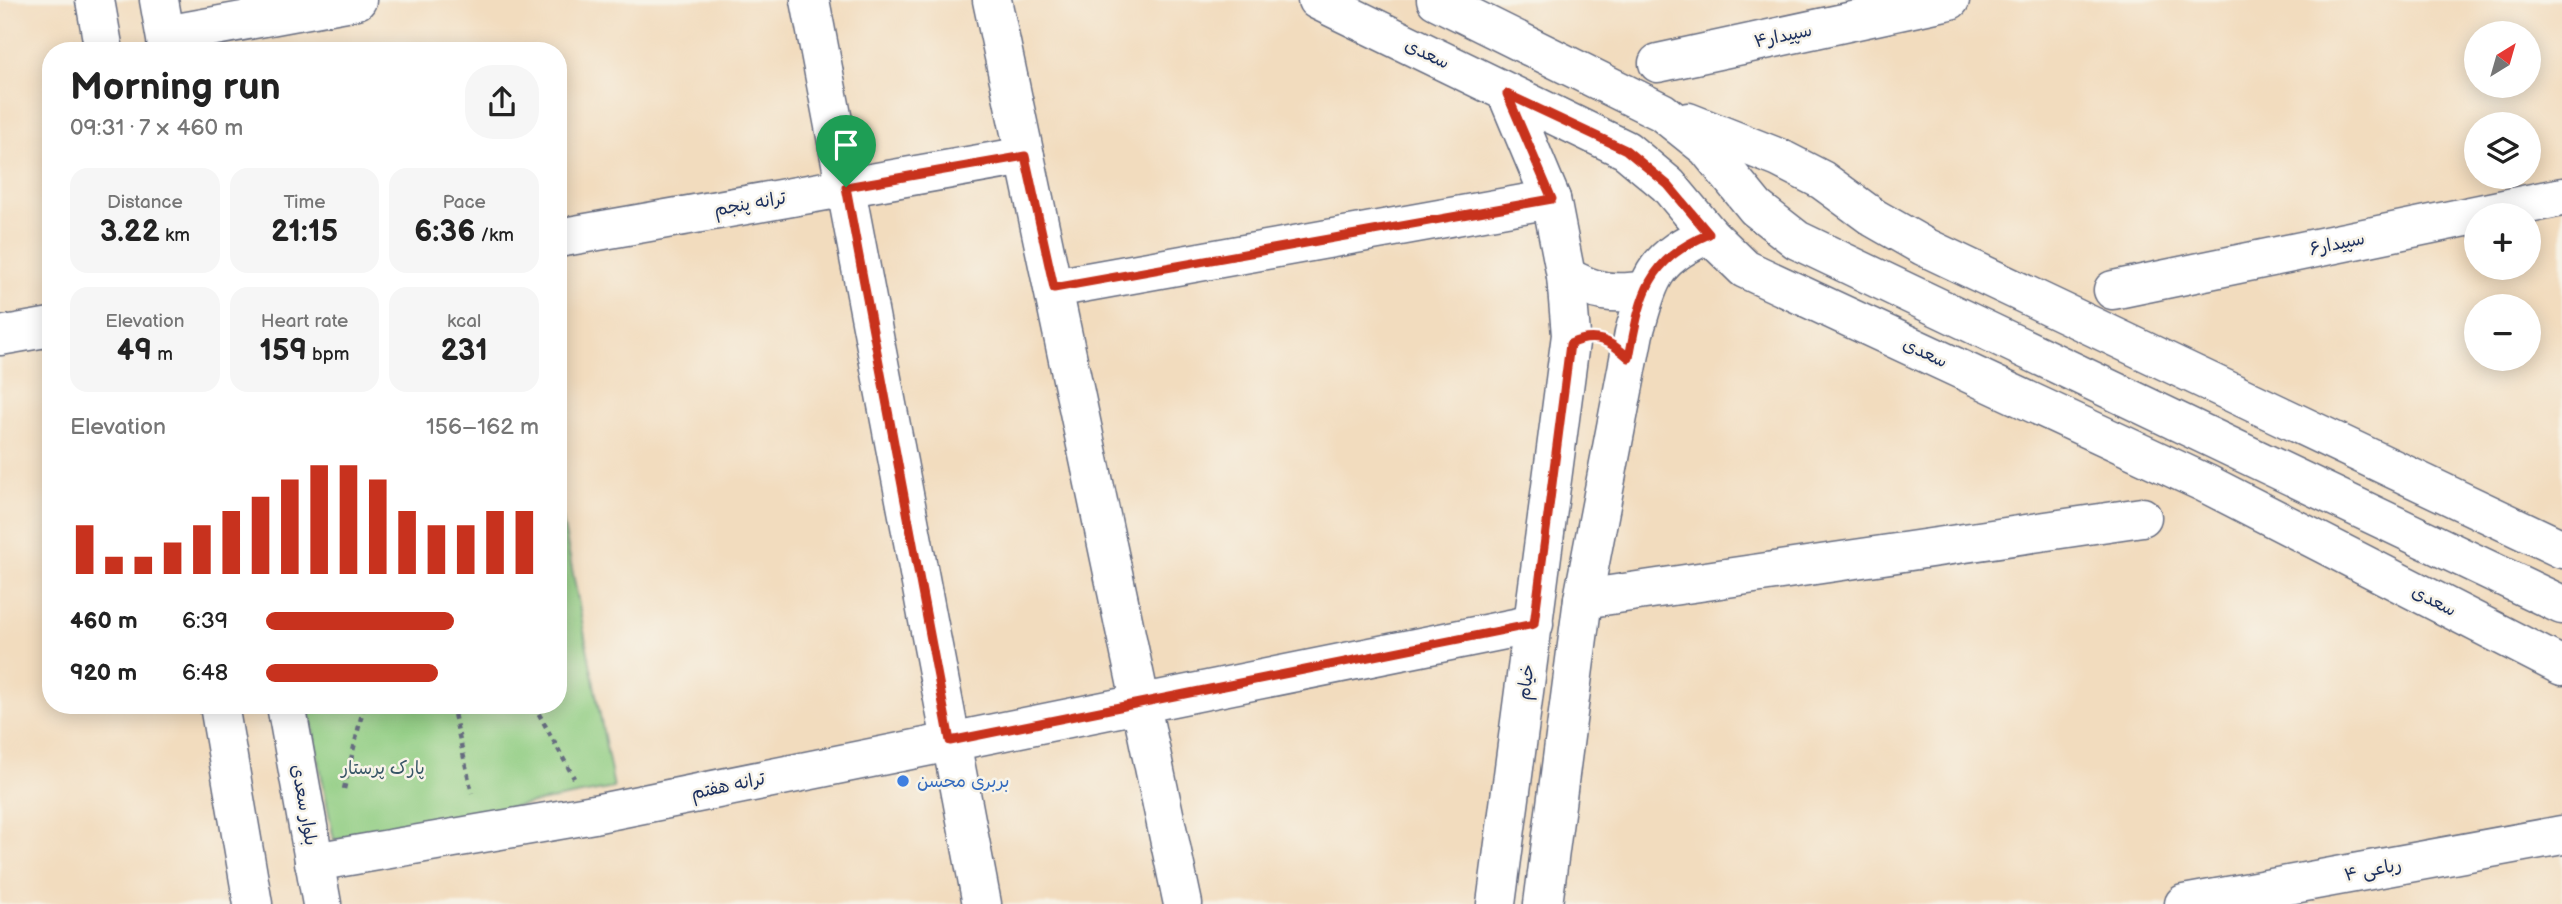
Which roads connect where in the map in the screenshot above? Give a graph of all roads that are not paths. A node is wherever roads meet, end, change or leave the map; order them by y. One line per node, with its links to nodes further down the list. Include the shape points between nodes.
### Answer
1 (95, 0): 9 (street)
2 (357, 0): 8 (street)
3 (810, 0): 14 (street)
4 (992, 0): 13 (street)
5 (1317, 0): 11 (street, سعدی)
6 (1436, 0): 12 (street)
7 (1950, 0): 10 (street, سپیدار۴)
8 (164, 28)
9 (102, 42)
10 (1658, 63)
11 (1507, 94): 16 (street, خیام); 17 (street, سعدی, via 1626,150 1668,185)
12 (1662, 112): 28 (street, via 1779,158 1822,180 1923,246); 30 (street, via 1707,149 1756,208 1797,240)
13 (1025, 156): 14 (street, ترانه پنجم); 20 (street)
14 (846, 187): 18 (street, ترانه پنجم); 36 (street)
15 (2562, 197): 22 (street, سپیدار۶)
16 (1552, 199): 19 (street, خیام); 20 (street)
17 (1709, 234): 21 (street, via 1681,246 1659,264); 32 (street, سعدی, via 1745,269 2205,483)
18 (567, 236)
19 (1566, 276): 21 (street, via 1603,293); 25 (street, خیام)
20 (1054, 288): 33 (street)
21 (1646, 290): 26 (street)
22 (2113, 290)
23 (42, 329): 24 (street)
24 (0, 336)
25 (1570, 344): 26 (street, via 1582,338 1600,339 1612,342); 31 (street, خیام)
26 (1629, 358): 29 (street)
27 (2142, 517): 29 (street)
28 (2562, 549)
29 (1583, 599): 45 (street)
30 (2562, 605)
31 (1534, 624): 33 (street, ترانه هفتم); 44 (street, خیام)
32 (2562, 666)
33 (1141, 703): 36 (street, ترانه هفتم); 43 (street)
34 (221, 714): 40 (street)
35 (288, 714): 38 (street, بلوار سعدی)
36 (950, 741): 38 (street, ترانه هفتم, via 594,814); 42 (street)
37 (2562, 835): 39 (street, رباعی ۴)
38 (314, 862): 41 (street, بلوار سعدی)
39 (2309, 893): 46 (street, رباعی ۴)
40 (253, 904)
41 (322, 904)
42 (982, 904)
43 (1183, 904)
44 (1496, 904)
45 (1543, 904)
46 (2184, 904)

